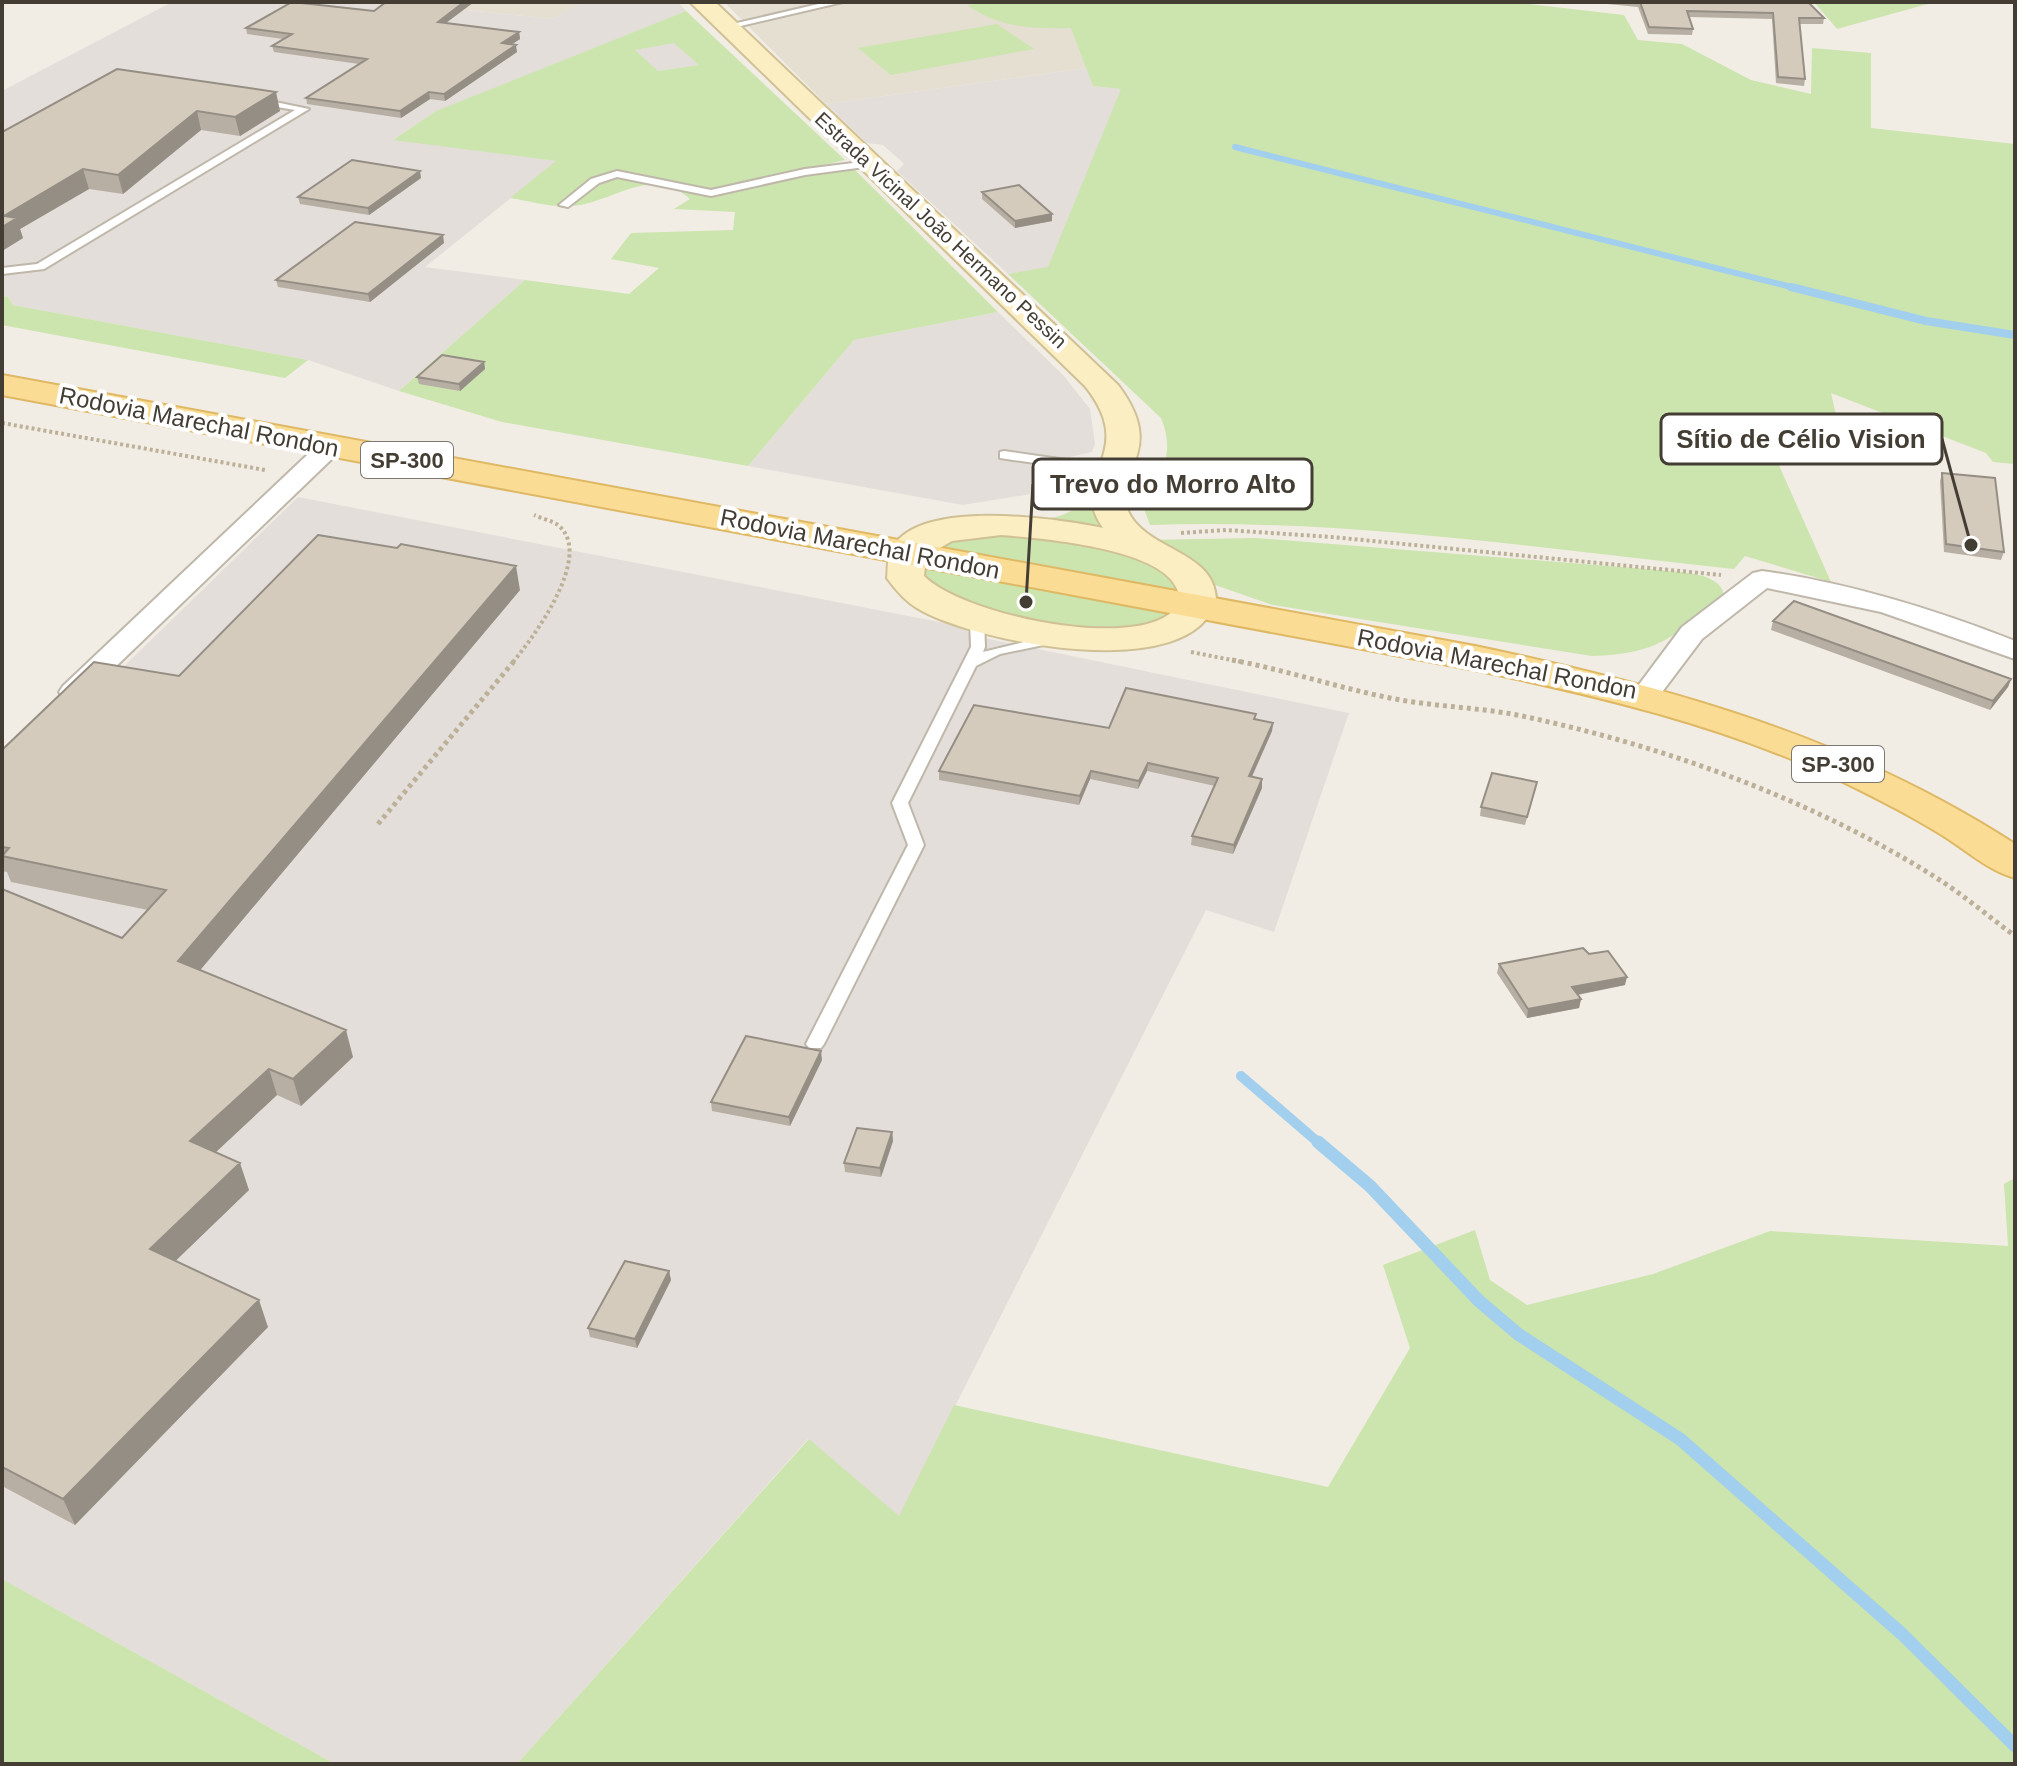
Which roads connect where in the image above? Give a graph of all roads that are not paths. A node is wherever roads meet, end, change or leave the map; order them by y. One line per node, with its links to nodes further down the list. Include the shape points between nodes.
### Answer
1 (702, 2): 3 (main road, Estrada Vicinal João Hermano Pessin)
2 (839, 2): 3 (lane)
3 (728, 26): 5 (main road, Estrada Vicinal João Hermano Pessin)
4 (247, 100): 7 (lane, via 304,109 40,267)
5 (869, 164): 6 (lane, via 711,193 617,174 595,181); 11 (main road, Estrada Vicinal João Hermano Pessin, via 1106,391 1125,434)
6 (564, 205)
7 (2, 271)
8 (2, 385): 9 (main road, Rodovia Marechal Rondon / SP-300)
9 (331, 446): 14 (main road, Rodovia Marechal Rondon / SP-300); 25 (street)
10 (1004, 455): 11 (lane)
11 (1113, 476): 12 (main road, via 1062,511); 15 (main road, Estrada Vicinal João Hermano Pessin, via 1113,517)
12 (1001, 524): 13 (main road); 15 (main road)
13 (940, 533): 14 (main road); 16 (main road, via 924,539)
14 (811, 535): 16 (main road, Rodovia Marechal Rondon)
15 (1142, 544): 17 (main road)
16 (907, 566): 17 (main road, Rodovia Marechal Rondon / SP-300); 18 (main road, via 934,603)
17 (1195, 593): 19 (main road, Rodovia Marechal Rondon / SP-300); 21 (main road)
18 (977, 619): 20 (main road); 23 (lane, via 981,636)
19 (1306, 626): 21 (main road); 24 (main road, Rodovia Marechal Rondon / SP-300)
20 (1066, 637): 21 (main road); 23 (lane, via 996,651)
21 (1174, 641)
22 (2015, 651): 24 (street, via 1814,586 1762,579 1692,633)
23 (970, 663): 27 (lane, via 900,803 916,845)
24 (1646, 694): 26 (main road, Rodovia Marechal Rondon / SP-300, via 1830,760 1918,804)
25 (59, 706)
26 (2015, 864)
27 (815, 1044)

